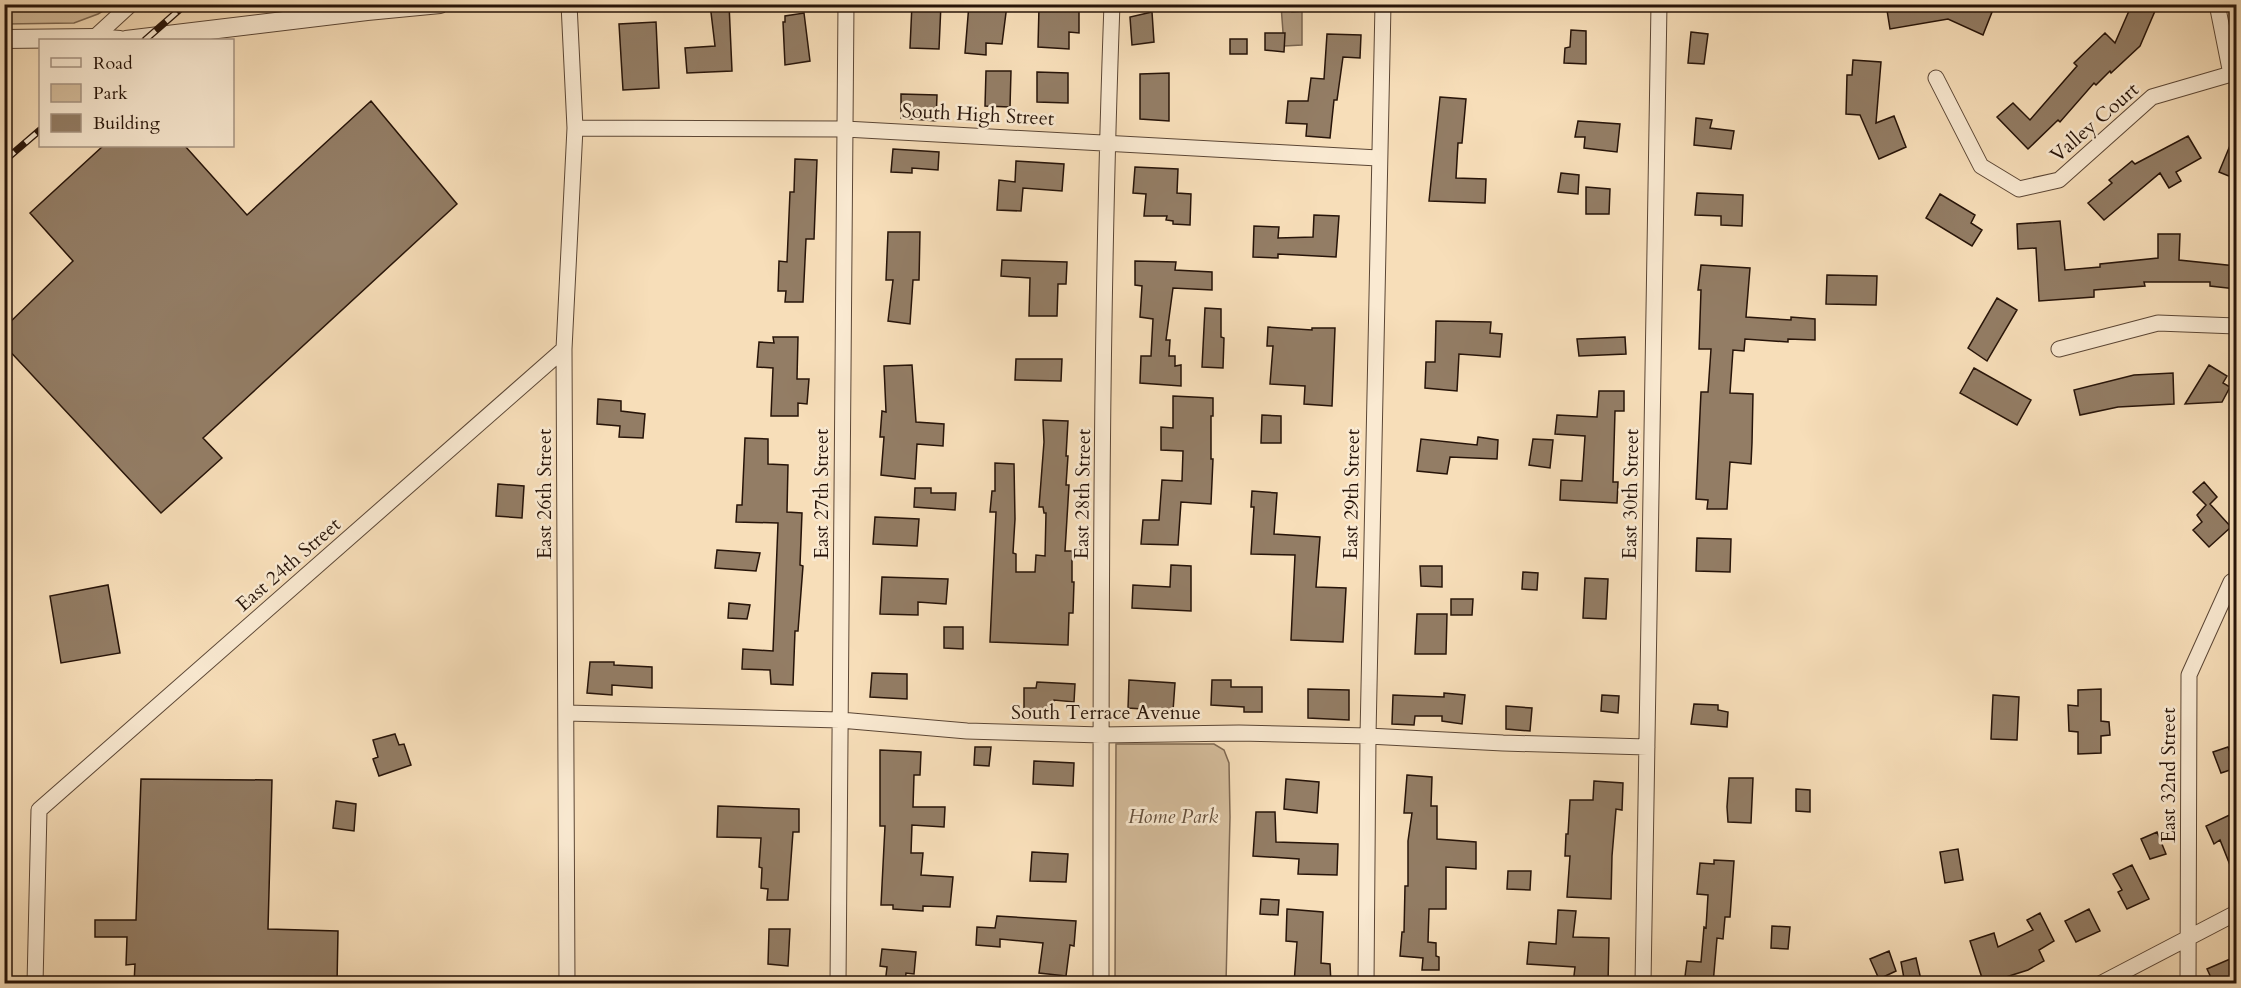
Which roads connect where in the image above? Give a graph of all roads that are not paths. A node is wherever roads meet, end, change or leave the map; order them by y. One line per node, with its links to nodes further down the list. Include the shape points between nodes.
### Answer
1 (131, 4): 9 (street)
2 (440, 4): 12 (street)
3 (569, 4): 15 (street, East 26th Street)
4 (846, 4): 16 (street, East 27th Street)
5 (1112, 4): 17 (street, East 28th Street)
6 (1383, 4): 18 (street, East 29th Street)
7 (1659, 4): 27 (street, East 30th Street)
8 (2217, 4): 13 (street)
9 (94, 38): 10 (street); 11 (street)
10 (4, 39)
11 (107, 39)
12 (134, 39)
13 (2234, 75): 14 (street, Valley Court, via 2152,97 2059,180 2019,189 1981,166)
14 (1936, 78)
15 (575, 128): 16 (street, South High Street); 20 (street, East 26th Street)
16 (845, 129): 17 (street, South High Street); 24 (street, East 27th Street)
17 (1107, 142): 18 (street, South High Street); 25 (street, East 28th Street)
18 (1378, 158): 26 (street, East 29th Street)
19 (2236, 326): 21 (street, via 2158,323)
20 (564, 349): 23 (street, East 26th Street); 30 (street, East 24th Street, via 39,810)
21 (2059, 349)
22 (2236, 579): 29 (street, East 32nd Street, via 2231,582 2189,675)
23 (566, 713): 24 (street, South Terrace Avenue); 31 (street, East 26th Street)
24 (840, 720): 25 (street, South Terrace Avenue, via 967,731); 32 (street, East 27th Street)
25 (1101, 735): 26 (street, South Terrace Avenue); 33 (street, East 28th Street)
26 (1368, 736): 27 (street, South Terrace Avenue); 34 (street, East 29th Street)
27 (1647, 747): 35 (street, East 30th Street)
28 (2236, 913): 29 (street)
29 (2188, 939): 36 (street); 37 (street, East 32nd Street)
30 (35, 984)
31 (567, 984)
32 (838, 984)
33 (1101, 984)
34 (1366, 984)
35 (1643, 984)
36 (2100, 984)
37 (2188, 984)

